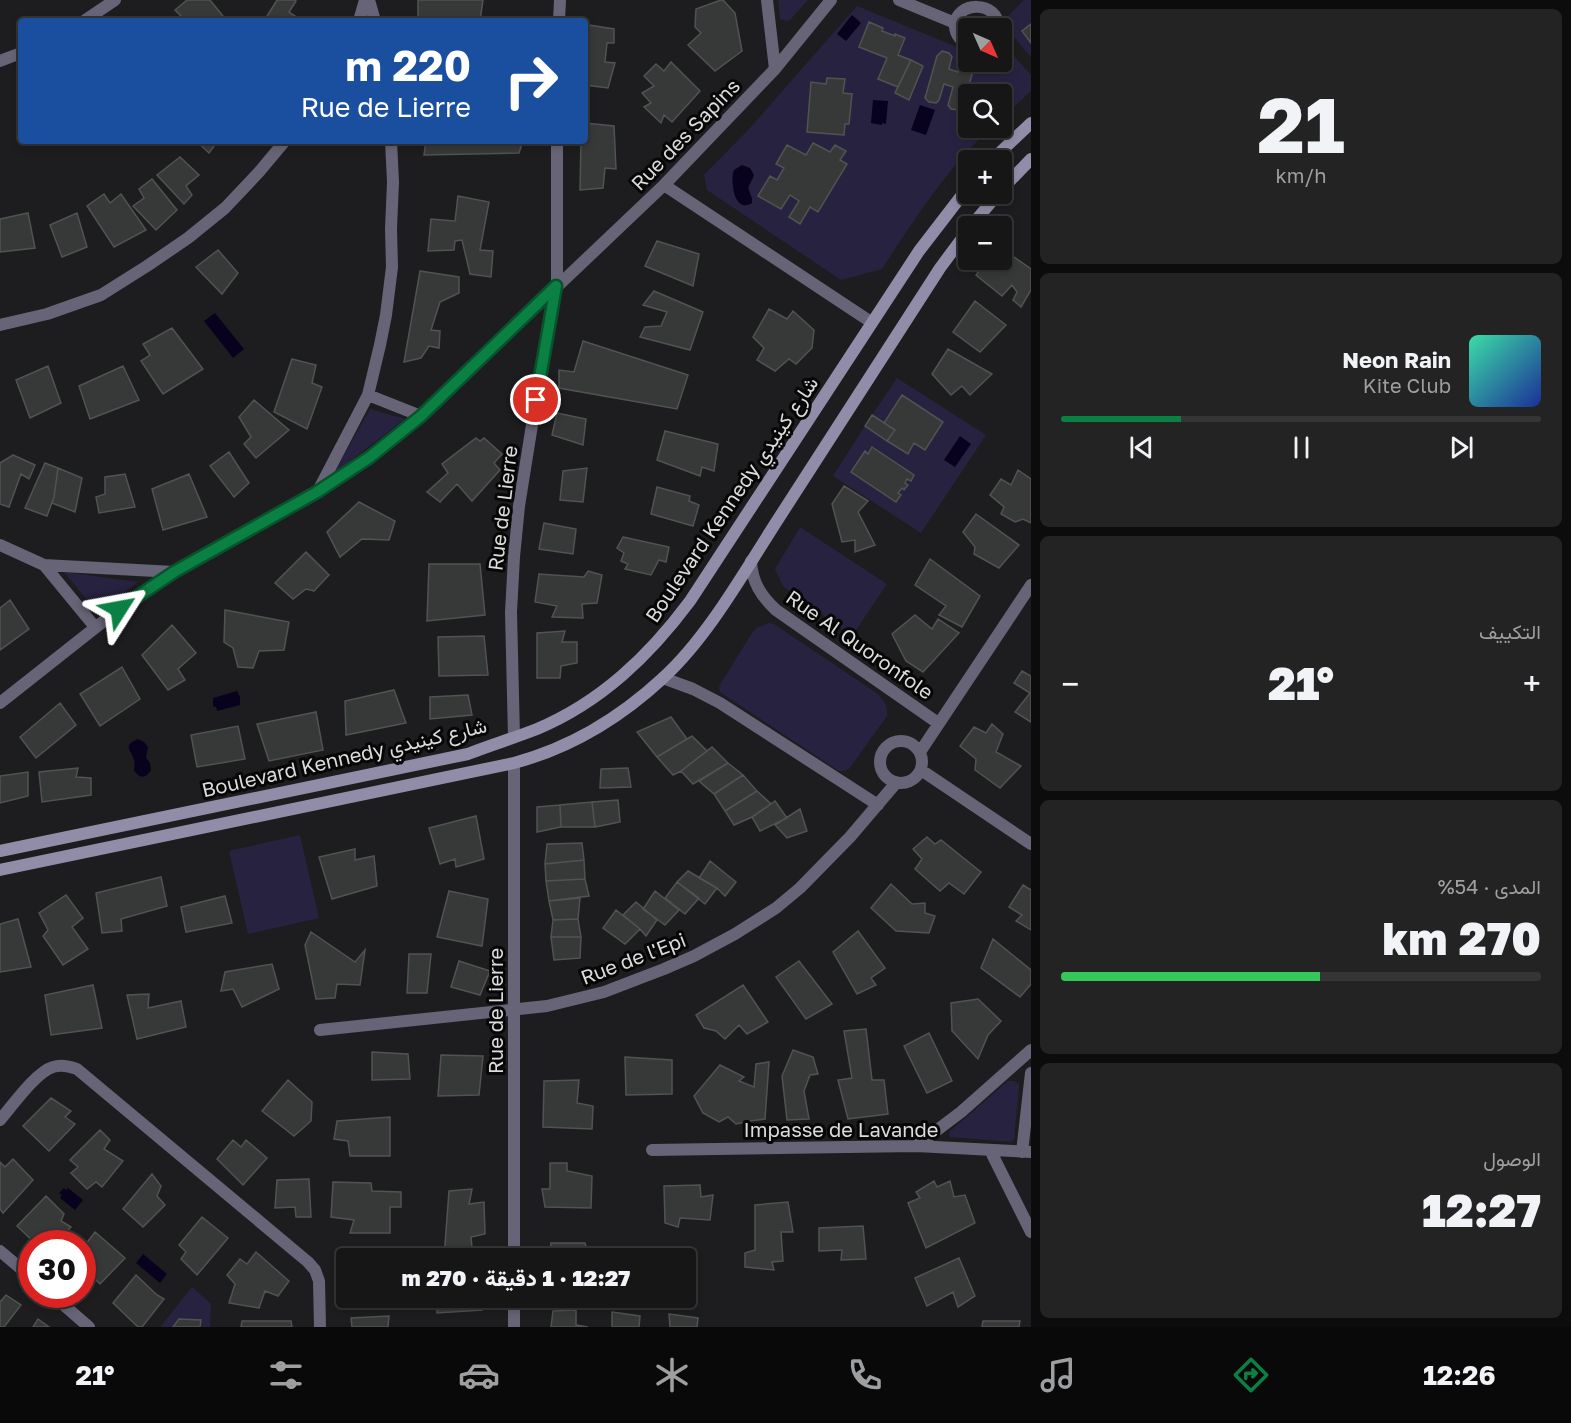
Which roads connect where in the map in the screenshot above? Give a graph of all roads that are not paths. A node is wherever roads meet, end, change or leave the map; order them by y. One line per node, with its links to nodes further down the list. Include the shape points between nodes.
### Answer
1 (115, 0): 7 (street)
2 (367, 0): 8 (street); 9 (street)
3 (560, 0): 10 (street)
4 (767, 0): 16 (street)
5 (831, 0): 16 (street, Rue des Sapins)
6 (899, 0): 12 (street)
7 (88, 18)
8 (360, 18)
9 (374, 18)
10 (560, 18)
11 (998, 18): 12 (street, via 989,7 974,3 961,10)
12 (955, 23): 13 (street)
13 (958, 36)
14 (18, 53): 15 (street)
15 (0, 61)
16 (775, 69): 24 (street, Rue des Sapins)
17 (1031, 123): 21 (main road)
18 (282, 144): 31 (street, via 225,208 147,266 100,295)
19 (391, 144): 32 (street, via 392,267)
20 (557, 144): 29 (street, Rue de Lierre)
21 (1003, 150)
22 (1031, 159): 23 (main road)
23 (1012, 179)
24 (664, 185): 29 (street, Rue des Sapins); 30 (street)
25 (958, 200): 30 (main road, Boulevard Kennedy شارع كينيدي)
26 (990, 204): 27 (main road, Boulevard Kennedy شارع كينيدي)
27 (980, 216)
28 (958, 244): 36 (main road, Boulevard Kennedy شارع كينيدي)
29 (556, 286): 33 (street, Rue des Sapins); 44 (street, Rue de Lierre, via 514,557)
30 (872, 322): 44 (main road, Boulevard Kennedy شارع كينيدي, via 702,584 664,634 621,677 586,702)
31 (0, 325)
32 (368, 395): 33 (street); 34 (street)
33 (421, 416): 34 (street, Rue des Sapins, via 370,457)
34 (317, 492): 38 (street, Rue des Sapins)
35 (0, 545): 37 (street)
36 (751, 561): 41 (main road, Boulevard Kennedy شارع كينيدي, via 701,636); 43 (street, Rue Al Quoronfole, via 757,587 776,610)
37 (44, 565): 38 (street); 40 (street)
38 (174, 572): 40 (street, Rue des Sapins)
39 (1031, 585): 43 (street)
40 (95, 627): 42 (street, Rue des Sapins)
41 (663, 678): 46 (main road, Boulevard Kennedy شارع كينيدي, via 594,730); 49 (street, via 720,703)
42 (0, 703)
43 (938, 723): 45 (street)
44 (514, 737): 51 (main road, Boulevard Kennedy شارع كينيدي, via 468,754)
45 (920, 752): 47 (street); 48 (street, via 905,741 891,742 885,747 880,768)
46 (514, 763): 52 (main road, Boulevard Kennedy شارع كينيدي); 53 (street, Rue de Lierre)
47 (921, 770): 48 (street, via 911,780); 50 (street)
48 (896, 783): 49 (street, Rue de l'Epi)
49 (878, 805): 53 (street, Rue de l'Epi, via 800,888 735,934 694,956 604,992)
50 (1031, 844)
51 (0, 851)
52 (0, 870)
53 (514, 1010): 54 (street, Rue de l'Epi); 63 (street, Rue de Lierre)
54 (320, 1030)
55 (1031, 1050): 58 (street)
56 (1031, 1073): 61 (street)
57 (0, 1120): 69 (street, via 46,1070 56,1066 77,1069 308,1262 319,1281)
58 (916, 1146): 59 (street, Impasse de Lavande); 60 (street, Impasse de Lavande)
59 (652, 1150)
60 (990, 1150): 61 (street, Impasse de Lavande); 62 (street)
61 (1027, 1152)
62 (1031, 1232)
63 (514, 1248)
64 (0, 1251): 65 (street)
65 (18, 1266)
66 (67, 1308): 68 (street)
67 (514, 1308): 70 (street)
68 (89, 1327)
69 (320, 1327)
70 (514, 1327)

